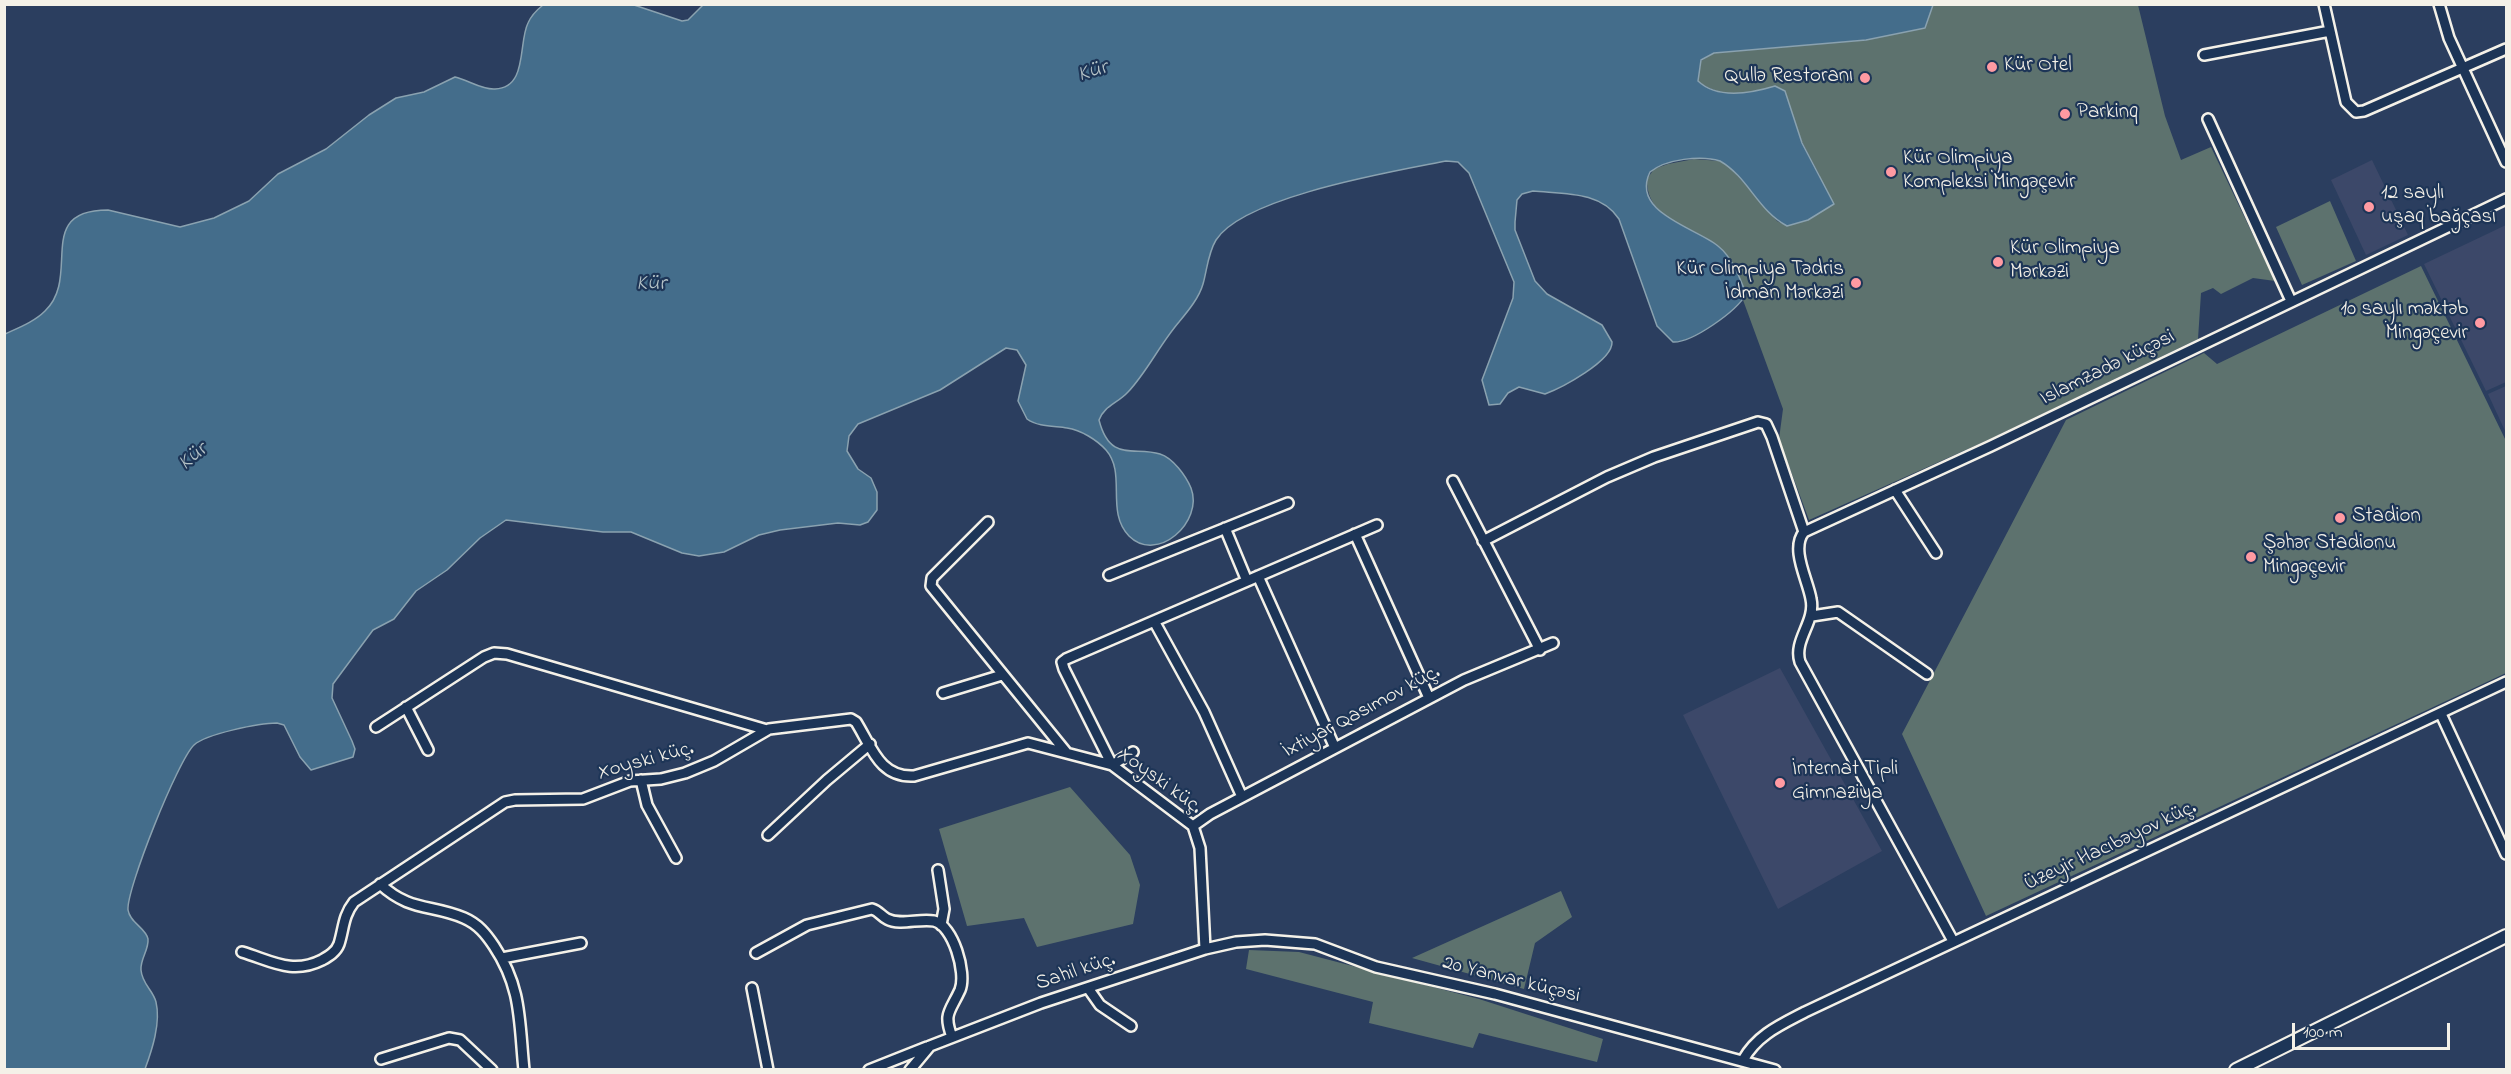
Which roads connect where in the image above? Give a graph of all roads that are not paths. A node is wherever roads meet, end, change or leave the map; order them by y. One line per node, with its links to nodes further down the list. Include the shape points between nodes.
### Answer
1 (2324, 4): 3 (street)
2 (2439, 4): 6 (street)
3 (2330, 31): 5 (street); 6 (street, via 2346,102 2356,112)
4 (2506, 50): 6 (street)
5 (2204, 55)
6 (2463, 69): 8 (street)
7 (2208, 119): 10 (street)
8 (2506, 162)
9 (2506, 199): 10 (street, Islamzadə küçəsi)
10 (2291, 302): 12 (street, Islamzadə küçəsi)
11 (1453, 481): 19 (street)
12 (1895, 490): 17 (street, Islamzadə küçəsi); 20 (street)
13 (1288, 503): 16 (street)
14 (988, 522): 29 (street, via 932,578 931,586)
15 (1377, 525): 18 (street)
16 (1225, 528): 21 (street); 23 (street)
17 (1804, 532): 19 (street, via 1772,437 1766,424 1758,422 1607,477); 24 (street, via 1798,548 1812,601)
18 (1355, 534): 22 (street); 32 (street)
19 (1483, 540): 27 (street)
20 (1936, 553)
21 (1109, 575)
22 (1258, 576): 23 (street); 38 (street)
23 (1247, 581): 25 (street)
24 (1812, 616): 28 (street, via 1839,612); 53 (street, via 1798,650 1800,662)
25 (1154, 621): 42 (street, via 1062,662); 44 (street, via 1204,711)
26 (1553, 644): 27 (street, İxtiyar Qasımov küç.)
27 (1540, 650): 32 (street, İxtiyar Qasımov küç.)
28 (1928, 674)
29 (1002, 675): 31 (street); 40 (street)
30 (2506, 682): 34 (street, Üzeyir Hacıbəyov küç.)
31 (943, 693)
32 (1429, 698): 38 (street, İxtiyar Qasımov küç.)
33 (406, 707): 35 (street); 36 (street, via 494,653); 39 (street)
34 (2441, 714): 47 (street); 53 (street, Üzeyir Hacıbəyov küç.)
35 (376, 727)
36 (767, 730): 37 (street, Xoyski küç., via 851,719); 43 (street, Xoyski küç., via 685,773)
37 (870, 744): 40 (street, Xoyski küç., via 886,770 900,777 1014,745 1028,743); 46 (street)
38 (1335, 748): 44 (street, İxtiyar Qasımov küç.)
39 (429, 750)
40 (1066, 752): 42 (street, Xoyski küç.)
41 (1133, 752): 42 (street)
42 (1112, 765): 45 (street, Xoyski küç.)
43 (641, 780): 48 (street, via 646,806); 50 (street, Xoyski küç., via 574,801 505,802)
44 (1242, 797): 45 (street, İxtiyar Qasımov küç.)
45 (1193, 826): 56 (street, Xoyski küç., via 1200,848)
46 (768, 835)
47 (2506, 854)
48 (676, 858)
49 (938, 870): 51 (street, via 944,909)
50 (380, 884): 57 (street, Xoyski küç., via 354,902 345,914 338,946 324,959 304,968 292,967); 59 (street, via 408,904 464,918 478,926)
51 (941, 925): 58 (street, via 934,921 887,920 872,909 807,925); 63 (street, via 962,966 961,988 947,1014)
52 (2506, 936): 73 (main road)
53 (1953, 941): 66 (street, Üzeyir Hacıbəyov küç., via 1771,1030 1753,1044)
54 (1236, 942): 56 (street, Sahil küç.); 66 (street, 20 Yanvar küçəsi, via 1276,940 1315,944 1376,967 1495,994)
55 (581, 943): 59 (street)
56 (1205, 950): 61 (street, Sahil küç.)
57 (242, 952)
58 (756, 952)
59 (502, 958): 69 (street, via 516,992)
60 (752, 988): 70 (street)
61 (1088, 988): 62 (street, via 1100,1005); 63 (street, Sahil küç.)
62 (1131, 1026)
63 (952, 1038): 64 (street, Sahil küç.)
64 (930, 1046): 67 (street, Sahil küç.); 71 (street)
65 (381, 1059): 68 (street, via 449,1038 460,1040)
66 (1743, 1060): 72 (street, 20 Yanvar küçəsi)
67 (875, 1068)
68 (492, 1070)
69 (524, 1070)
70 (768, 1070)
71 (910, 1070)
72 (1775, 1070)
73 (2236, 1070)

